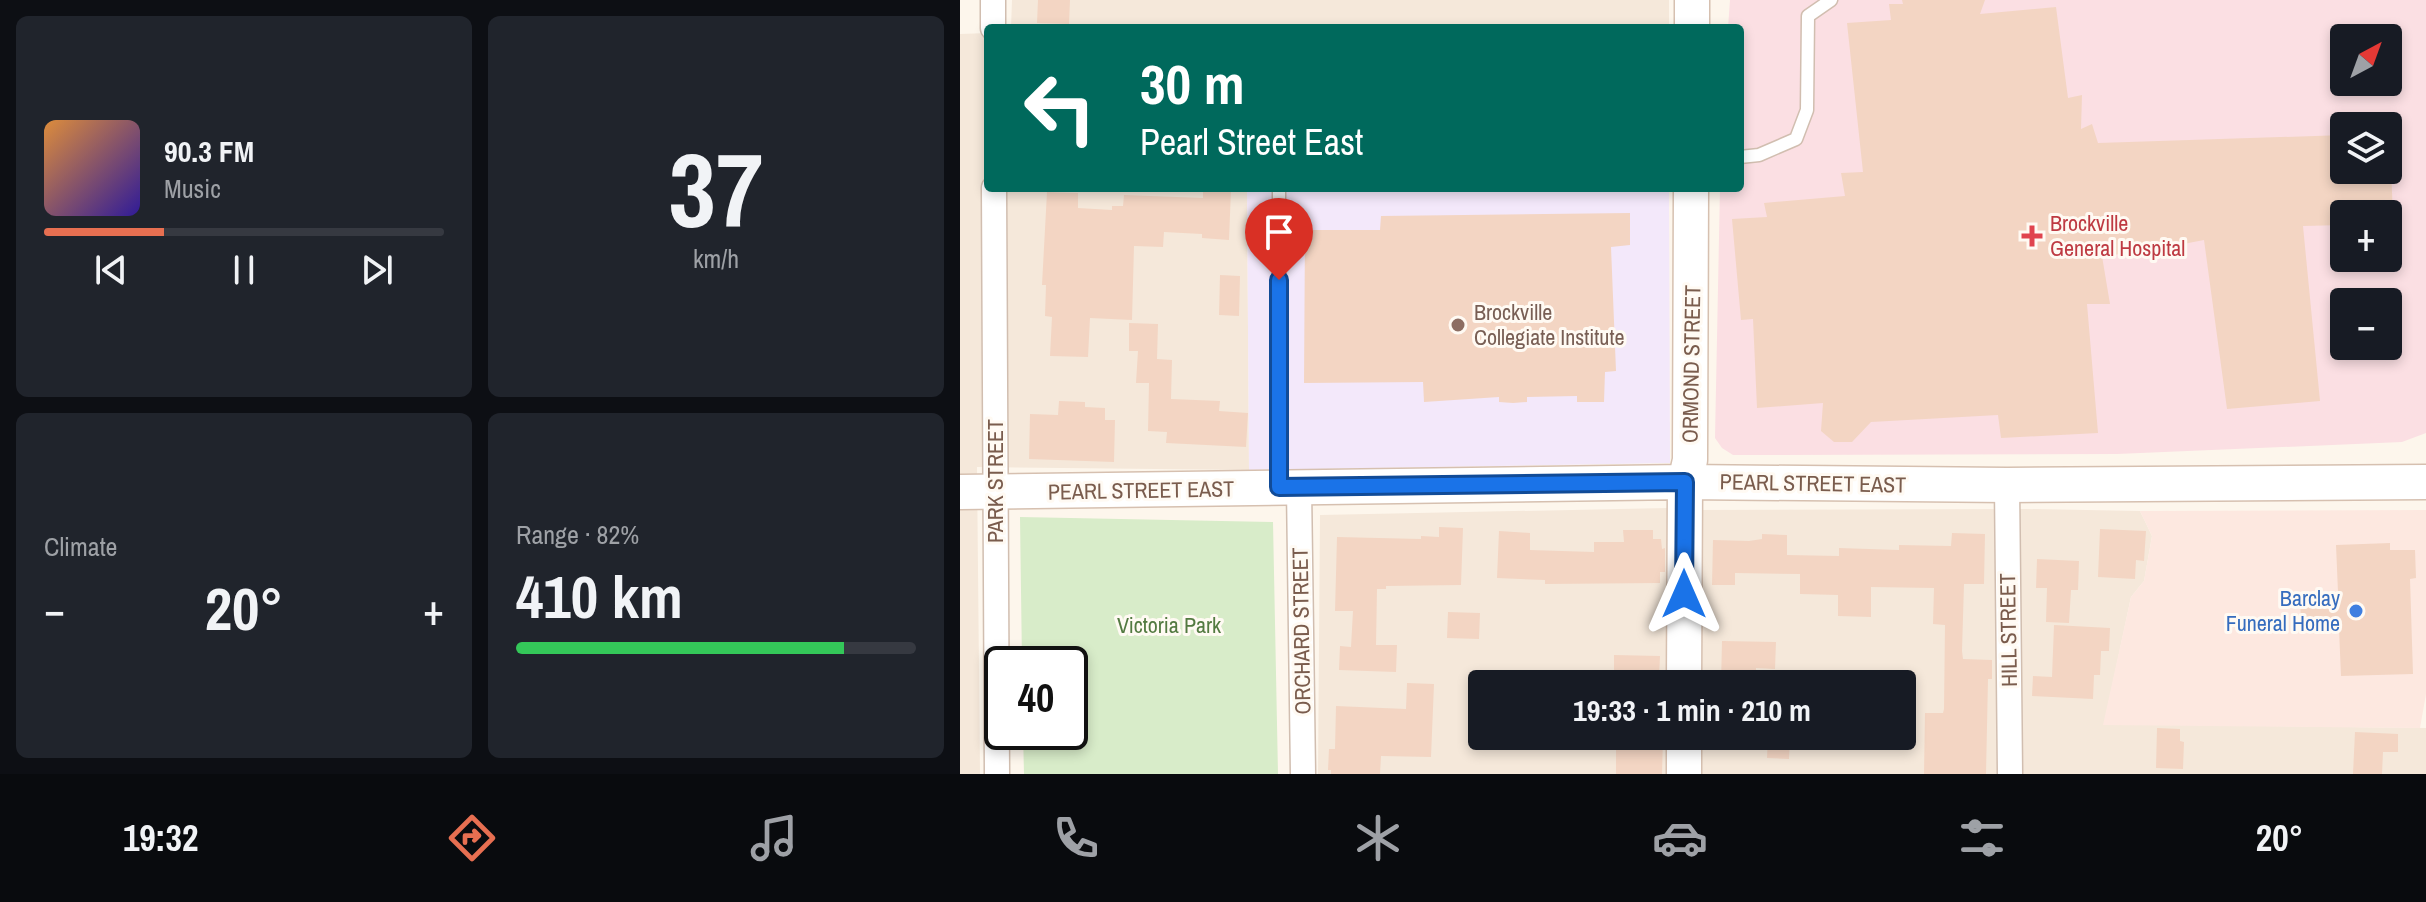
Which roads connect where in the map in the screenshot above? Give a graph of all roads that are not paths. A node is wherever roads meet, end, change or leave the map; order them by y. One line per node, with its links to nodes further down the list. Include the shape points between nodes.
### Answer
1 (993, 0): 4 (street)
2 (1692, 0): 5 (street)
3 (1831, 0): 6 (lane, via 1808,16 1807,110 1796,139)
4 (993, 24)
5 (1692, 24)
6 (1744, 157)
7 (994, 192): 15 (street, PARK STREET)
8 (1279, 192): 13 (lane)
9 (1691, 192): 10 (street, ORMOND STREET, via 1690,460)
10 (1685, 482): 12 (street, PEARL STREET EAST); 13 (street, PEARL STREET EAST); 16 (street, ORMOND STREET)
11 (2426, 482): 12 (street, PEARL STREET EAST)
12 (2007, 485): 21 (street, HILL STREET)
13 (1289, 488): 15 (street, PEARL STREET EAST); 19 (street, ORCHARD STREET)
14 (960, 492): 15 (street, PEARL STREET EAST)
15 (995, 492): 18 (street, PARK STREET)
16 (1684, 670)
17 (1684, 750): 20 (street)
18 (997, 774)
19 (1303, 774)
20 (1684, 774)
21 (2010, 774)

